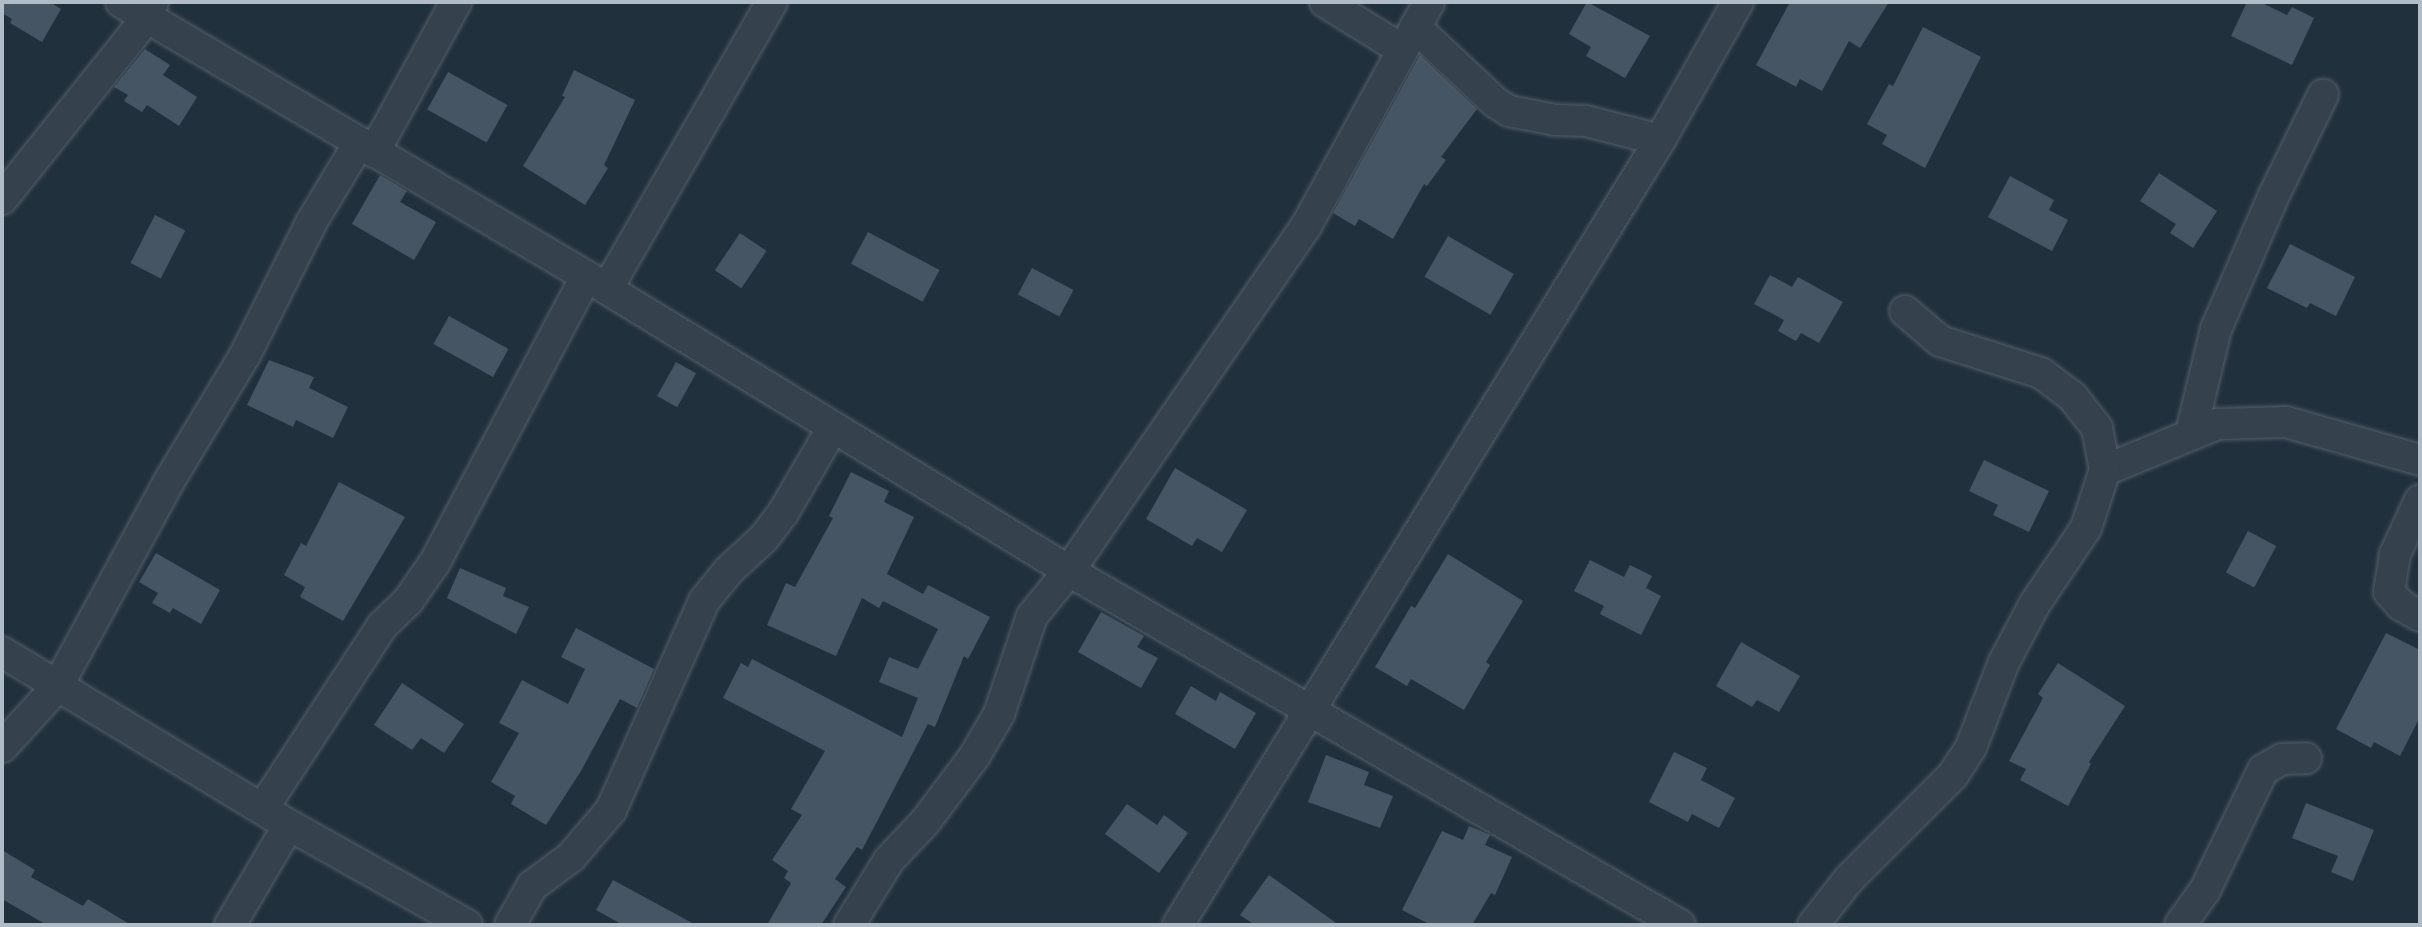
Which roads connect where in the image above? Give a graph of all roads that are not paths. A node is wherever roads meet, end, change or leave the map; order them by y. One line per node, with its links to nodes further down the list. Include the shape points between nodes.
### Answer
1 (121, 2): 7 (street)
2 (456, 2): 11 (street)
3 (772, 2): 13 (street)
4 (1325, 2): 8 (street)
5 (1429, 2): 8 (street)
6 (1738, 2): 10 (street)
7 (150, 9): 11 (street); 12 (street)
8 (1408, 38): 10 (street, via 1508,111 1586,121); 20 (street, via 1305,228)
9 (2323, 95): 16 (street, via 2216,329)
10 (1660, 140): 24 (street)
11 (366, 148): 13 (street); 23 (street, via 311,223 245,355 168,483)
12 (2, 200)
13 (597, 283): 15 (street); 27 (street, via 435,562 408,601 382,626)
14 (1905, 311): 18 (street, via 1940,341 2040,373 2073,397 2098,428)
15 (833, 427): 20 (street); 31 (street, via 783,513 704,601 611,810 570,857 532,886)
16 (2191, 433): 17 (street, via 2218,424 2286,422); 18 (street)
17 (2420, 460)
18 (2105, 470): 35 (street, via 2086,528 2034,605 1959,765 1849,879)
19 (2420, 500): 21 (street, via 2395,554 2389,592)
20 (1069, 571): 24 (street); 32 (street, via 1032,617 999,714 974,757 925,822 889,860)
21 (2420, 616)
22 (2, 652): 23 (street)
23 (57, 687): 25 (street); 27 (street)
24 (1312, 711): 33 (street); 34 (street)
25 (2, 747)
26 (2306, 758): 36 (street, via 2282,759 2263,770 2205,890)
27 (263, 808): 28 (street)
28 (289, 825): 29 (street); 30 (street)
29 (230, 925)
30 (467, 925)
31 (510, 925)
32 (849, 925)
33 (1178, 925)
34 (1680, 925)
35 (1813, 925)
36 (2180, 925)

